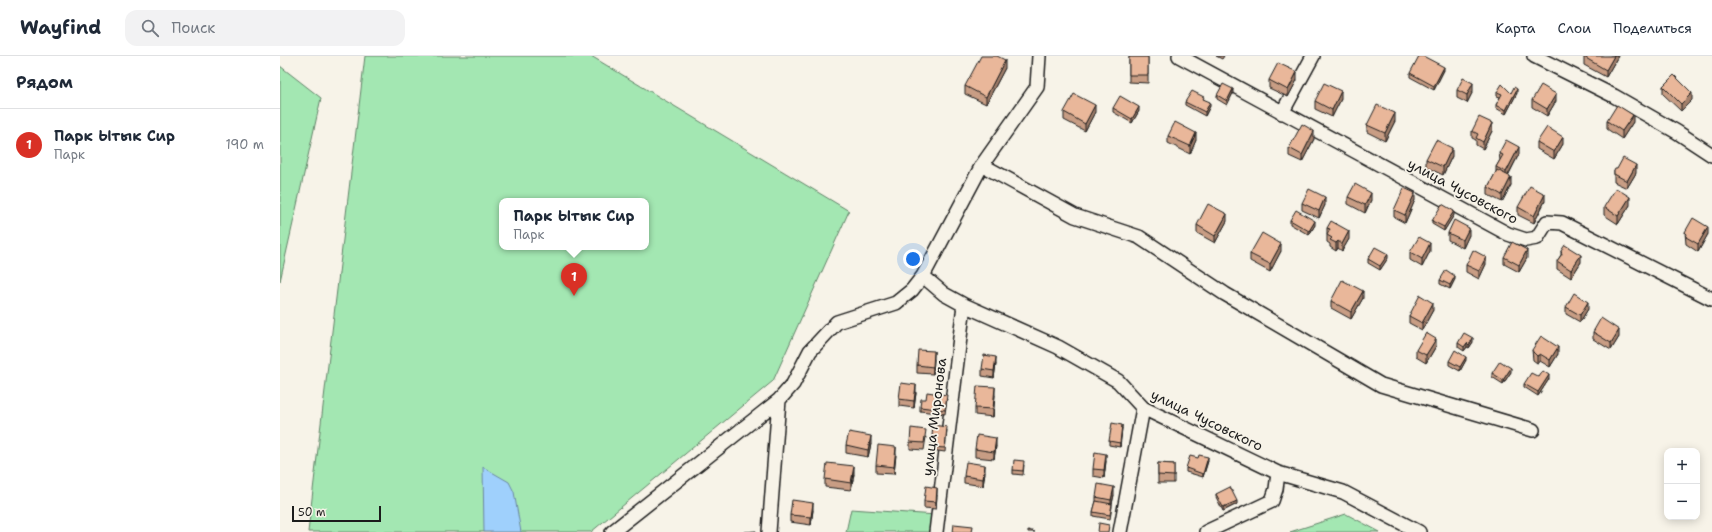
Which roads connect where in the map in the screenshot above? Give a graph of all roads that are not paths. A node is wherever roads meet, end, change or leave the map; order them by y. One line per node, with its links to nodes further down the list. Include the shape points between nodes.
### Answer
1 (1039, 56): 7 (street, via 1037,87)
2 (1179, 56): 5 (street, улица Чусовского)
3 (1313, 56): 5 (street)
4 (1534, 56): 6 (street, via 1614,96)
5 (1282, 113): 9 (street, улица Чусовского, via 1508,234 1526,240 1537,238 1547,222 1562,223)
6 (1712, 155)
7 (982, 165): 8 (street); 13 (street, via 1075,216 1139,237 1225,294 1381,384)
8 (923, 276): 10 (street, улица Чусовского, via 944,294); 11 (street, via 912,290 896,303 837,322 810,351 793,384)
9 (1712, 299)
10 (964, 305): 12 (street, улица Чусовского, via 1058,347 1118,381); 17 (street, улица Миронова)
11 (779, 400): 15 (street); 16 (street)
12 (1142, 408): 14 (street, улица Чусовского); 18 (street)
13 (1533, 430)
14 (1278, 473): 19 (street, via 1272,501); 20 (street, улица Чусовского, via 1343,492)
15 (612, 532)
16 (769, 532)
17 (936, 532)
18 (1120, 532)
19 (1206, 532)
20 (1419, 532)

